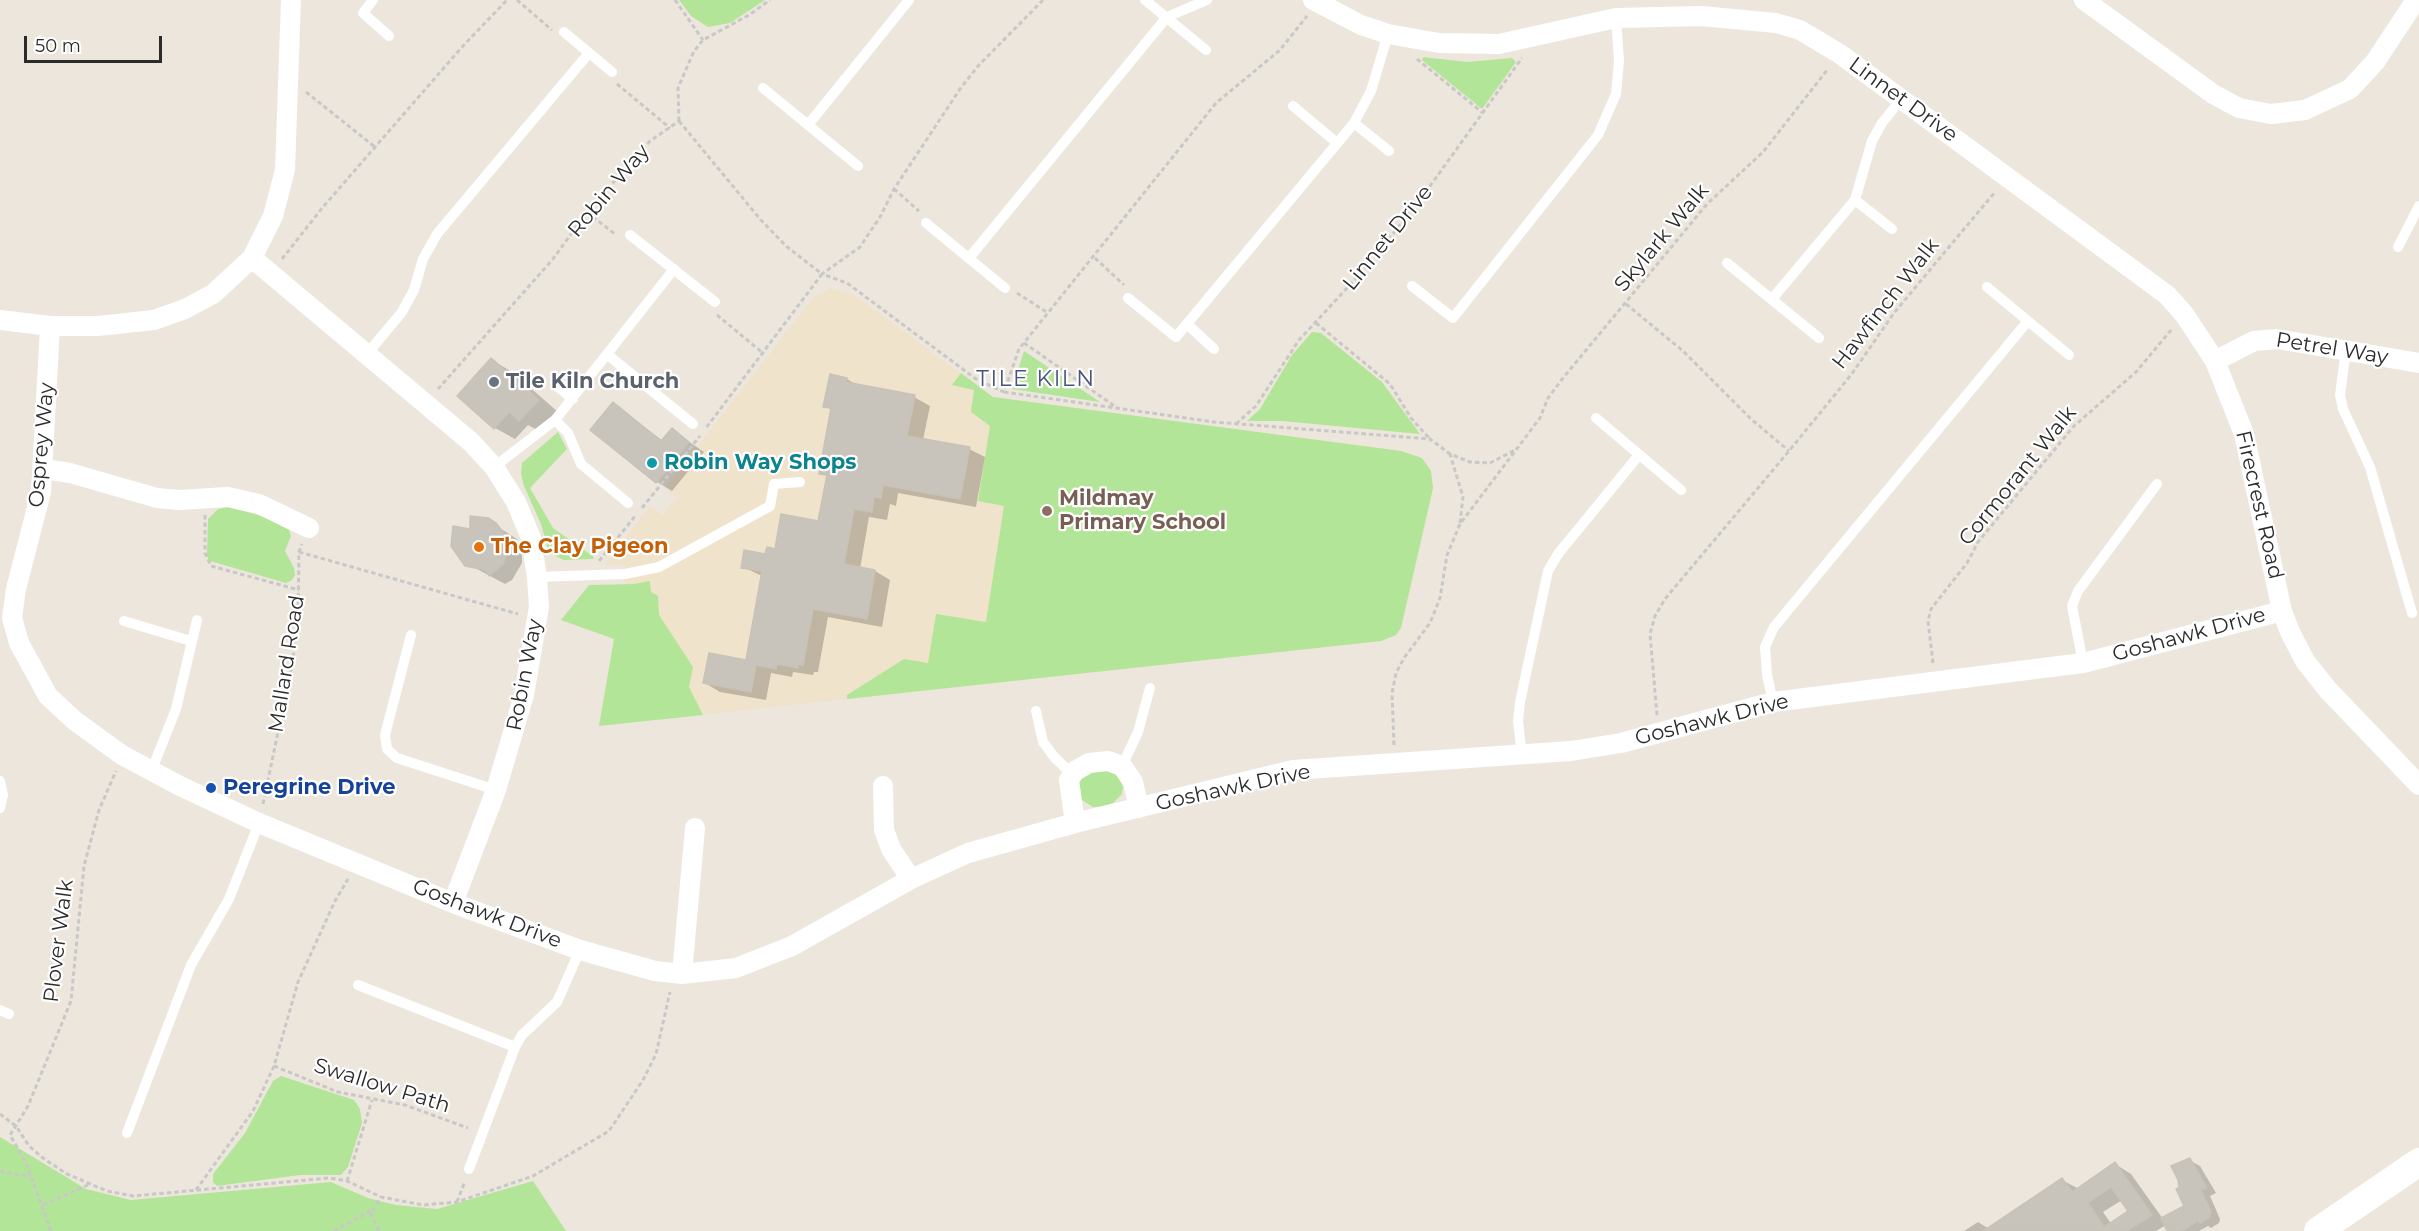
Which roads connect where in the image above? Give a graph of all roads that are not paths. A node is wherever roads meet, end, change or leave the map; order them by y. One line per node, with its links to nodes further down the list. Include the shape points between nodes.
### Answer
1 (291, 0): 31 (street, via 281,193)
2 (373, 0): 13 (lane, via 363,13)
3 (909, 0): 21 (lane)
4 (1145, 0): 9 (lane)
5 (1207, 0): 9 (lane)
6 (1312, 0): 12 (street, Linnet Drive)
7 (2084, 0): 8 (street, via 2213,94 2239,108 2279,114 2319,106 2350,89 2375,62)
8 (2416, 0)
9 (1167, 17): 14 (lane); 32 (lane)
10 (1616, 18): 12 (street, Linnet Drive, via 1520,41 1468,45); 18 (street, Linnet Drive, via 1753,19 1800,30); 35 (lane, via 1618,78 1608,117 1598,135 1453,318)
11 (564, 32): 15 (lane)
12 (1388, 34): 20 (lane, via 1371,91)
13 (389, 36)
14 (1206, 50)
15 (589, 53): 16 (lane); 48 (lane, via 437,234 402,312)
16 (612, 72)
17 (763, 88): 21 (lane)
18 (1902, 98): 25 (lane, via 1872,141); 51 (street, Linnet Drive, via 2167,295)
19 (1293, 106): 22 (lane)
20 (1354, 123): 22 (lane); 23 (lane)
21 (808, 125): 24 (lane)
22 (1336, 143): 43 (lane)
23 (1389, 151)
24 (858, 166)
25 (1855, 200): 28 (lane); 39 (lane)
26 (2419, 206): 30 (lane)
27 (926, 223): 32 (lane)
28 (1892, 230)
29 (630, 235): 34 (lane)
30 (2398, 247)
31 (252, 258): 44 (street, via 213,294 154,320); 48 (street, Robin Way)
32 (969, 258): 37 (lane)
33 (1727, 263): 39 (lane)
34 (674, 270): 40 (lane); 49 (lane)
35 (1413, 286)
36 (1987, 287): 42 (lane)
37 (1005, 288)
38 (1128, 298): 43 (lane, via 1176,337)
39 (1772, 299): 45 (lane)
40 (715, 302)
41 (0, 320): 44 (street)
42 (2028, 321): 50 (lane); 76 (lane, via 1774,627 1765,647)
43 (1187, 324): 46 (lane)
44 (50, 326): 60 (street, Osprey Way)
45 (1819, 338)
46 (1214, 349)
47 (2346, 350): 51 (street, Petrel Way, via 2264,339); 52 (street, Petrel Way); 68 (lane, via 2340,395 2343,409 2370,467)
48 (367, 354): 59 (street, Robin Way, via 427,403)
49 (608, 355): 54 (lane); 57 (lane)
50 (2069, 355)
51 (2214, 361): 67 (street, Firecrest Road, via 2244,434)
52 (2419, 363)
53 (558, 387): 54 (lane)
54 (573, 399): 56 (lane)
55 (1596, 418): 58 (lane)
56 (555, 420): 59 (lane); 64 (lane, via 568,433 581,464)
57 (693, 424)
58 (1639, 455): 63 (lane); 79 (lane, via 1548,571 1520,702)
59 (494, 467): 66 (street, Robin Way, via 516,502 531,537)
60 (44, 469): 65 (street, via 158,498 228,497 259,504); 69 (street, Osprey Way, via 36,517)
61 (800, 482): 66 (lane, via 774,484 770,506 659,567 625,574)
62 (2157, 484): 74 (lane, via 2078,591 2072,606)
63 (1681, 490)
64 (628, 503)
65 (309, 528)
66 (537, 577): 86 (street, Robin Way, via 537,618 524,695)
67 (2282, 611): 74 (street, Goshawk Drive); 84 (street, Firecrest Road, via 2311,668)
68 (2412, 613)
69 (6, 618): 78 (street, Osprey Way, via 48,696)
70 (197, 620): 73 (lane)
71 (124, 621): 73 (lane)
72 (411, 635): 86 (lane, via 385,735 387,749 397,758)
73 (191, 642): 81 (lane, via 176,709)
74 (2083, 663): 76 (street, Goshawk Drive)
75 (1150, 688): 80 (lane, via 1138,732)
76 (1773, 702): 79 (street, Goshawk Drive, via 1622,743)
77 (1036, 711): 82 (lane, via 1043,742)
78 (75, 721): 81 (street, Goshawk Drive)
79 (1522, 756): 88 (street, Goshawk Drive, via 1293,770)
80 (1122, 766): 82 (street, via 1108,761 1089,764); 88 (street, Goshawk Drive, via 1133,782)
81 (151, 772): 89 (street, Goshawk Drive)
82 (1072, 774): 90 (street, via 1069,795)
83 (0, 781): 87 (lane)
84 (2419, 785)
85 (883, 786): 92 (street, via 884,830 891,849)
86 (496, 790): 93 (street, Robin Way)
87 (0, 808)
88 (1139, 808): 90 (street, Goshawk Drive)
89 (260, 823): 93 (street, Goshawk Drive); 98 (lane, via 230,899 190,965)
90 (1075, 823): 92 (street, Goshawk Drive, via 968,853)
91 (695, 828): 95 (street)
92 (911, 879): 95 (street, Goshawk Drive, via 766,958 736,968)
93 (453, 903): 94 (street, Goshawk Drive)
94 (580, 950): 95 (street, Goshawk Drive); 97 (lane, via 557,1002 522,1035)
95 (676, 974)
96 (358, 985): 97 (lane)
97 (515, 1047): 100 (lane)
98 (127, 1133)
99 (2419, 1161): 101 (main road)
100 (469, 1169)
101 (2318, 1231)

